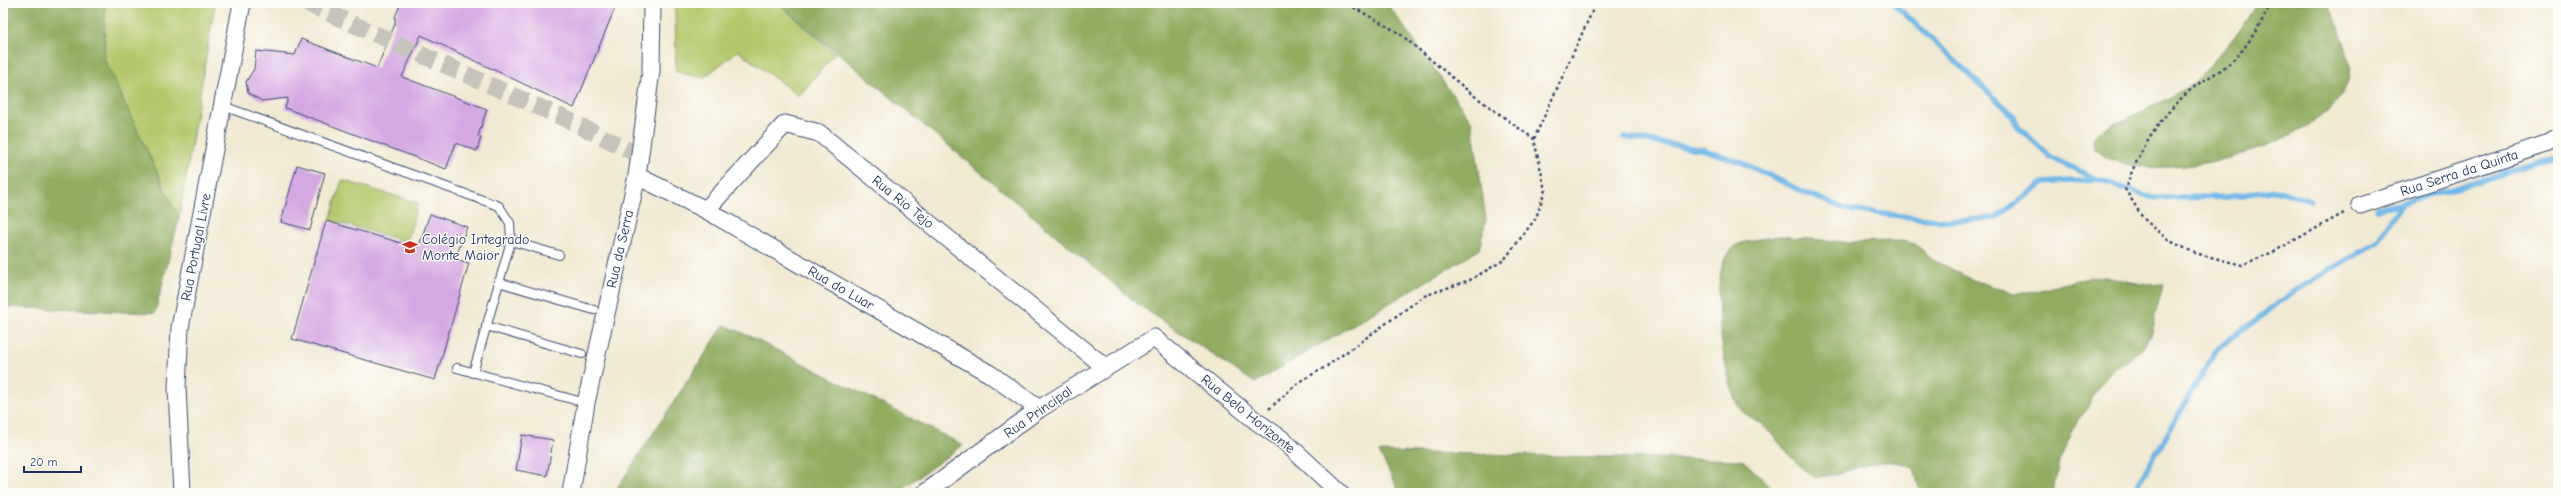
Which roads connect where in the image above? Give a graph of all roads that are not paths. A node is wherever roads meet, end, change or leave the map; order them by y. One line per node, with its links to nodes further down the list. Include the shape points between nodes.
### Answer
1 (242, 3): 3 (street, Rua Portugal Livre)
2 (652, 3): 5 (street, Rua da Serra, via 651,71)
3 (223, 106): 8 (lane, via 499,206 510,223); 20 (street, Rua Portugal Livre, via 180,328 177,387)
4 (2558, 137): 6 (street, Rua Serra da Quinta, via 2546,144)
5 (638, 176): 7 (street, Rua do Luar); 18 (street, Rua da Serra)
6 (2360, 205)
7 (706, 210): 15 (street, Rua Rio Tejo, via 785,124 819,133); 19 (street, Rua do Luar, via 990,374)
8 (511, 241): 9 (lane); 10 (lane)
9 (559, 255)
10 (498, 282): 11 (lane); 12 (lane)
11 (594, 310)
12 (486, 326): 14 (lane); 17 (lane)
13 (1154, 338): 15 (street, Rua Principal); 23 (street, Rua Belo Horizonte, via 1283,440)
14 (582, 354)
15 (1105, 367): 19 (street, Rua Principal)
16 (457, 368): 17 (lane)
17 (473, 373): 18 (lane)
18 (586, 403): 21 (street, Rua da Serra)
19 (1039, 409): 22 (street, Rua Principal)
20 (182, 493)
21 (571, 493)
22 (925, 493)
23 (1340, 493)

